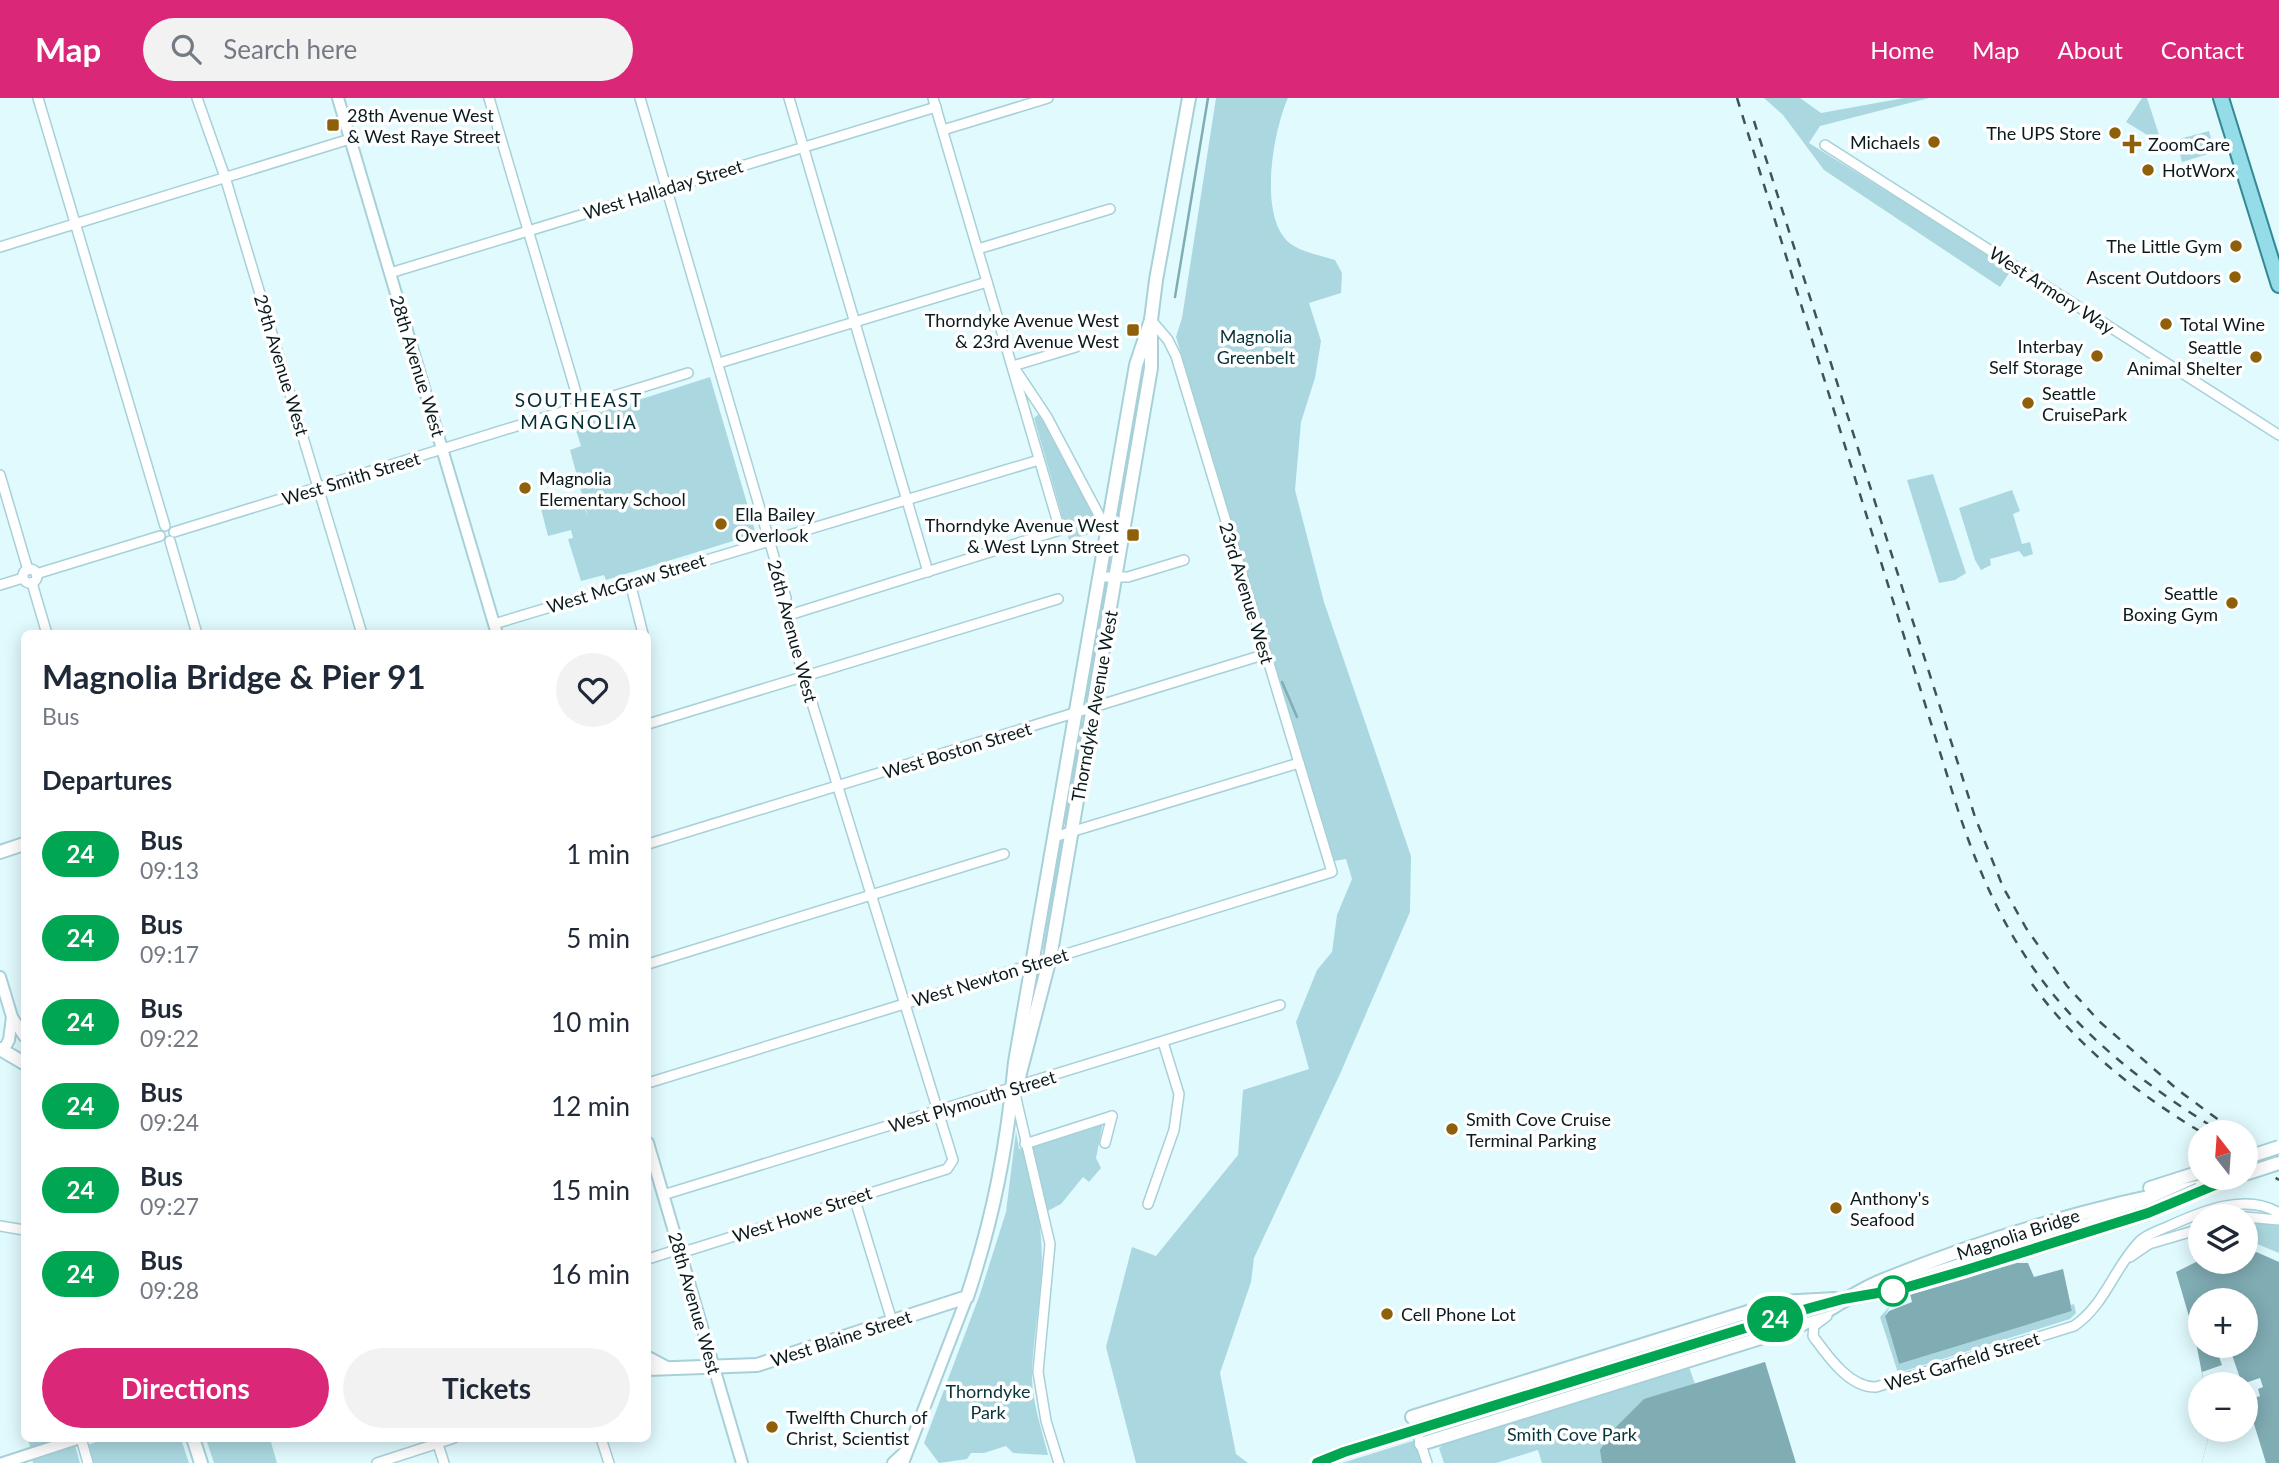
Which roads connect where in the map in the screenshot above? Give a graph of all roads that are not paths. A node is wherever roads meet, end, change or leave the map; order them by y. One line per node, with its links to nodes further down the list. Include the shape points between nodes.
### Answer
1 (38, 98): 18 (street)
2 (197, 98): 15 (street, 29th Avenue West)
3 (489, 98): 19 (street)
4 (640, 98): 16 (street, 26th Avenue West)
5 (789, 98): 14 (street)
6 (1048, 98): 11 (street)
7 (1189, 98): 25 (main road, Thorndyke Avenue West)
8 (2221, 98): 24 (main road)
9 (340, 99): 12 (street, 28th Avenue West)
10 (934, 102): 11 (street); 14 (street, West Halladay Street)
11 (943, 130): 21 (street)
12 (349, 139): 15 (street); 22 (street, 28th Avenue West)
13 (1825, 145): 32 (street, West Armory Way)
14 (803, 146): 16 (street, West Halladay Street); 26 (street)
15 (225, 177): 18 (street); 36 (street, 29th Avenue West)
16 (667, 188): 19 (street, West Halladay Street); 28 (street, 26th Avenue West)
17 (1110, 209): 21 (street)
18 (75, 224): 20 (street); 39 (street)
19 (528, 230): 22 (street, West Halladay Street); 31 (street)
20 (0, 247)
21 (978, 249): 23 (street)
22 (390, 273): 33 (street, 28th Avenue West)
23 (987, 282): 26 (street); 29 (street)
24 (2279, 285)
25 (1151, 320): 38 (main road, Thorndyke Avenue West, via 1136,365); 40 (main road, Thorndyke Avenue West, via 1151,368); 56 (street, 23rd Avenue West, via 1176,356)
26 (855, 321): 28 (street); 37 (street)
27 (1076, 347): 29 (street)
28 (719, 363): 41 (street, 26th Avenue West)
29 (1013, 366): 34 (street); 38 (street, via 1047,417)
30 (688, 373): 31 (street, West Smith Street)
31 (580, 406): 33 (street, West Smith Street)
32 (2279, 435)
33 (443, 450): 36 (street, West Smith Street); 51 (street, 28th Avenue West)
34 (1040, 460): 37 (street, West McGraw Street); 43 (street, via 1060,530)
35 (0, 475): 44 (street)
36 (319, 488): 39 (street, West Smith Street); 54 (street, 29th Avenue West)
37 (906, 499): 41 (street, West McGraw Street); 43 (street)
38 (1108, 531): 40 (street); 46 (main road, Thorndyke Avenue West)
39 (167, 534): 44 (street, West Smith Street); 53 (street)
40 (1122, 538): 45 (main road, Thorndyke Avenue West)
41 (768, 539): 47 (street, West McGraw Street); 50 (street, 26th Avenue West, via 786,598)
42 (1184, 560): 45 (street)
43 (928, 572): 50 (street)
44 (30, 576): 48 (street, West Smith Street); 52 (street)
45 (1116, 577): 46 (street); 58 (main road, Thorndyke Avenue West)
46 (1099, 578): 59 (main road, Thorndyke Avenue West)
47 (630, 582): 51 (street, West McGraw Street); 55 (street)
48 (0, 585)
49 (1058, 599): 57 (street)
50 (786, 616): 57 (street, 26th Avenue West)
51 (495, 629)
52 (46, 630)
53 (196, 630)
54 (361, 630)
55 (642, 630)
56 (1266, 654): 58 (street, West Boston Street); 61 (street, 23rd Avenue West)
57 (803, 677): 60 (street); 62 (street, 26th Avenue West)
58 (1094, 708): 59 (street, West Boston Street); 63 (main road, Thorndyke Avenue West)
59 (1075, 713): 62 (street, West Boston Street); 64 (main road, Thorndyke Avenue West)
60 (651, 723)
61 (1299, 763): 63 (street); 69 (street, 23rd Avenue West)
62 (837, 786): 65 (street, West Boston Street); 70 (street, 26th Avenue West)
63 (1072, 831): 64 (street); 71 (main road, Thorndyke Avenue West)
64 (1054, 836): 73 (main road, Thorndyke Avenue West)
65 (651, 843)
66 (21, 845): 67 (main road)
67 (0, 852)
68 (1004, 854): 70 (street)
69 (1332, 872): 71 (street, West Newton Street)
70 (871, 895): 72 (street); 75 (street, 26th Avenue West)
71 (1050, 958): 73 (street, West Newton Street); 83 (main road, Thorndyke Avenue West)
72 (651, 963)
73 (1032, 964): 75 (street, West Newton Street); 83 (main road, Thorndyke Avenue West, via 1015,1062)
74 (0, 977): 77 (street)
75 (905, 1003): 82 (street, West Newton Street); 84 (street, 26th Avenue West)
76 (1280, 1006): 79 (street, West Plymouth Street)
77 (12, 1017): 78 (street); 80 (street, via 9,1040)
78 (21, 1031)
79 (1163, 1042): 83 (street, West Plymouth Street); 102 (street, via 1179,1094 1174,1130)
80 (2, 1050): 81 (main road)
81 (21, 1061)
82 (651, 1082)
83 (1015, 1088): 84 (street, West Plymouth Street); 86 (street); 115 (main road, Thorndyke Avenue West, via 994,1209)
84 (939, 1111): 90 (street, 26th Avenue West); 99 (street, West Plymouth Street)
85 (1105, 1143): 86 (street, via 1112,1116)
86 (1025, 1144): 142 (street, via 1050,1244 1038,1372)
87 (2279, 1147): 89 (main road, bridge)
88 (651, 1153): 99 (street, 28th Avenue West)
89 (2258, 1154)
90 (953, 1161): 100 (street, West Howe Street, via 947,1169)
91 (2279, 1163): 92 (main road, bridge)
92 (2258, 1170)
93 (2188, 1176): 101 (main road, Magnolia Bridge)
94 (2188, 1187): 98 (main road)
95 (2188, 1188): 98 (main road, Magnolia Bridge)
96 (2188, 1188): 104 (main road, bridge)
97 (2188, 1190): 116 (main road, Magnolia Bridge, bridge, via 2148,1213 1901,1289)
98 (2167, 1192): 101 (main road, Magnolia Bridge); 104 (main road)
99 (663, 1195): 112 (street, 28th Avenue West)
100 (854, 1197): 112 (street, West Howe Street, via 690,1250); 117 (street)
101 (2116, 1202): 116 (main road, Magnolia Bridge, bridge, via 1964,1250)
102 (1148, 1203)
103 (2258, 1205): 105 (street, West Garfield Street)
104 (2141, 1206): 114 (street, West Garfield Street, via 1872,1292 1814,1326 1813,1336 1829,1358 1862,1385 1888,1384 2074,1326 2094,1310)
105 (2279, 1213)
106 (2188, 1217): 114 (street, West Garfield Street, via 2140,1239)
107 (2258, 1218): 108 (street)
108 (2279, 1220)
109 (0, 1226): 110 (street)
110 (21, 1230)
111 (2188, 1233): 114 (street, West Garfield Street, via 2149,1244)
112 (679, 1249): 113 (street, West Howe Street); 120 (street, 28th Avenue West)
113 (651, 1258)
114 (2123, 1262)
115 (967, 1297): 117 (main road, West Blaine Street); 131 (street, Thorndyke Avenue West)
116 (1843, 1299): 123 (main road, bridge, via 1780,1303); 130 (main road, bridge, via 1796,1327); 143 (main road, Magnolia Bridge, bridge)
117 (892, 1321): 120 (main road, West Blaine Street, via 757,1365)
118 (651, 1360): 119 (main road)
119 (665, 1367): 120 (main road, West Blaine Street); 121 (main road, West Blaine Street); 122 (street)
120 (714, 1368): 139 (street, 28th Avenue West)
121 (651, 1369)
122 (651, 1374)
123 (1412, 1417): 130 (street)
124 (70, 1442): 132 (street)
125 (81, 1442): 134 (street)
126 (194, 1442): 135 (main road)
127 (434, 1442): 136 (street)
128 (437, 1442): 137 (street)
129 (602, 1442): 138 (street)
130 (1421, 1444): 144 (street)
131 (911, 1446): 140 (street, Thorndyke Avenue West); 141 (street, Thorndyke Avenue West)
132 (30, 1458): 133 (street)
133 (2, 1462)
134 (88, 1463)
135 (201, 1463)
136 (377, 1463)
137 (444, 1463)
138 (609, 1463)
139 (742, 1463)
140 (893, 1463)
141 (903, 1463)
142 (1059, 1463)
143 (1317, 1463)
144 (1427, 1463)

